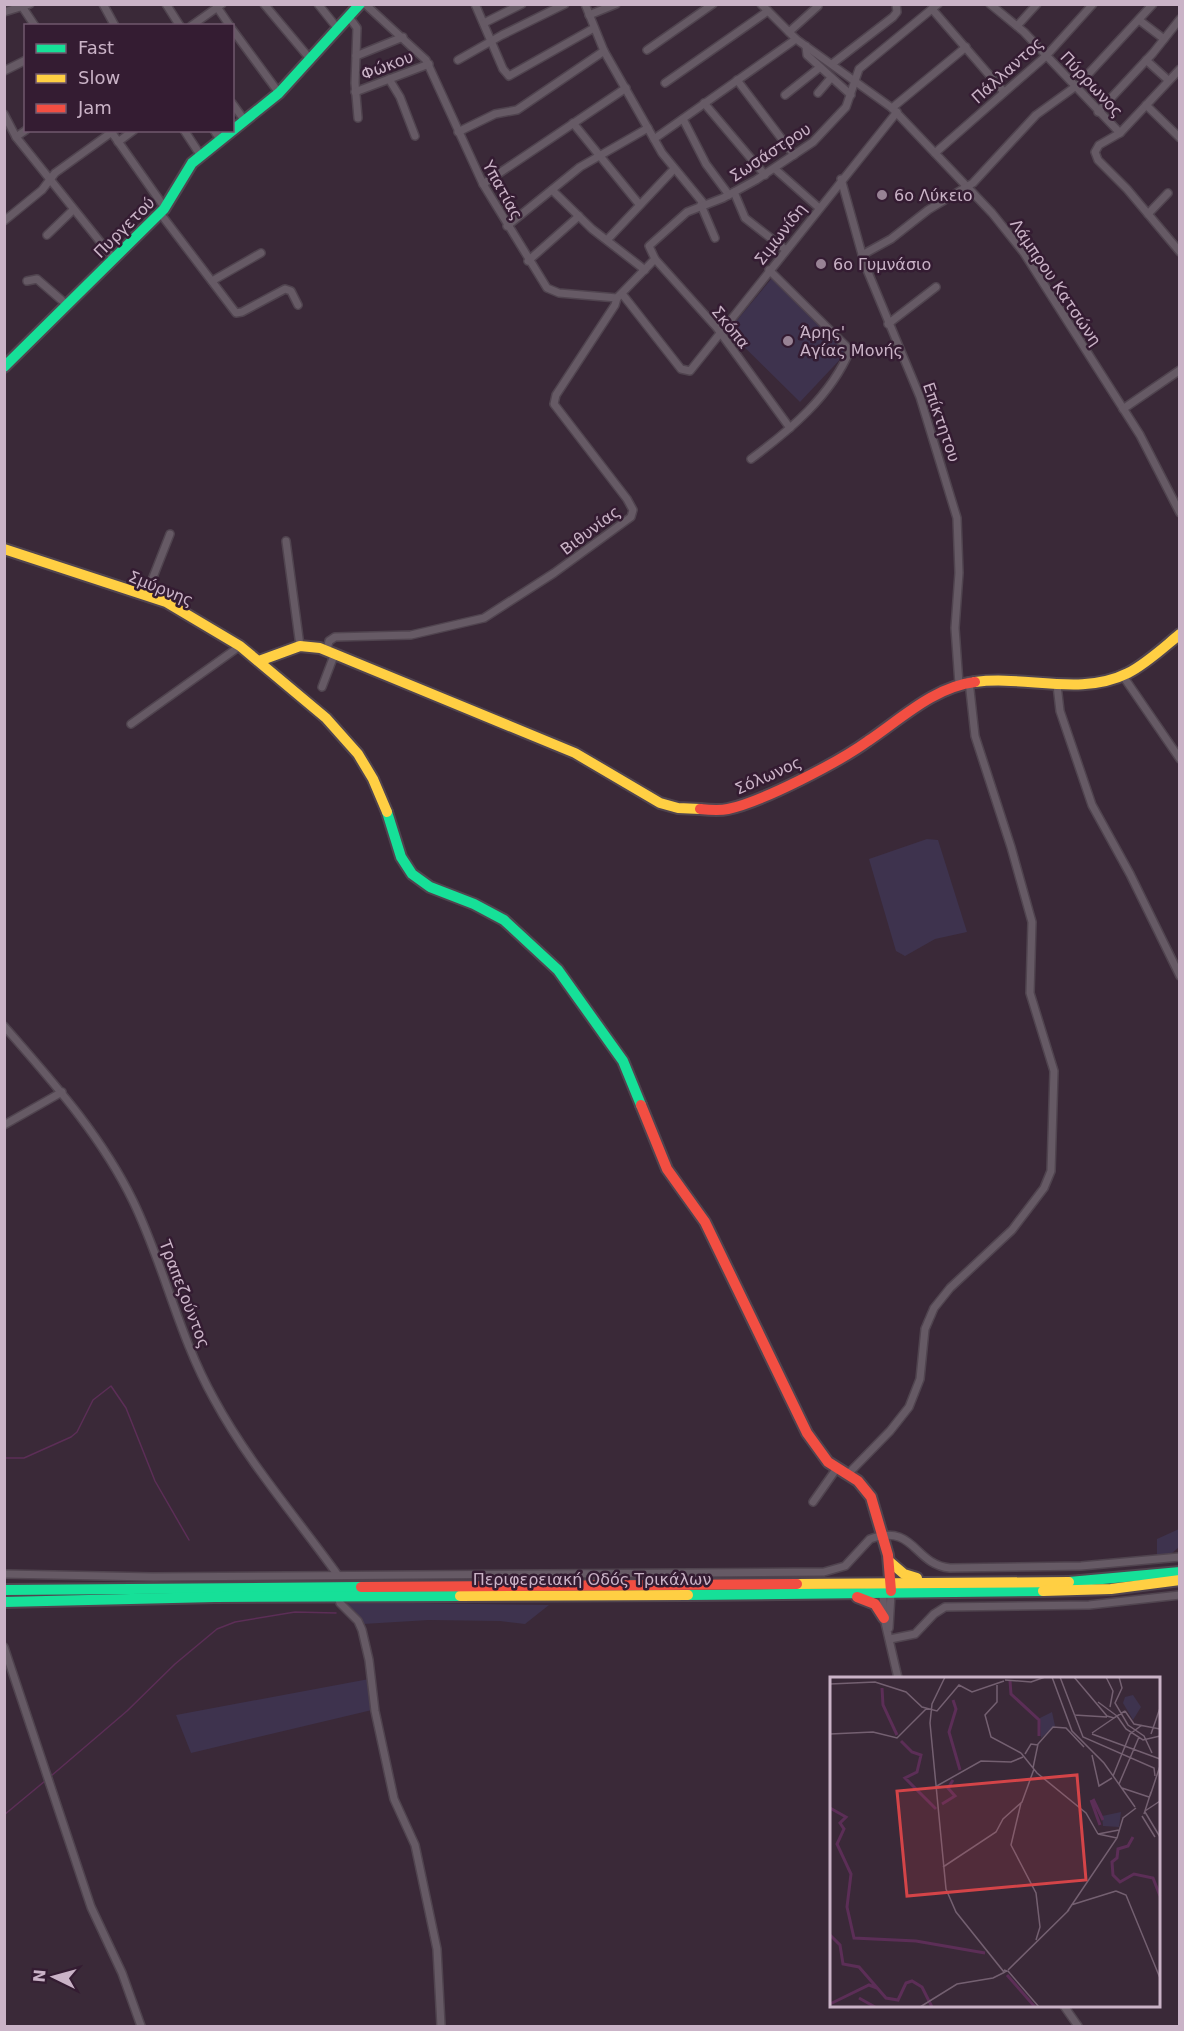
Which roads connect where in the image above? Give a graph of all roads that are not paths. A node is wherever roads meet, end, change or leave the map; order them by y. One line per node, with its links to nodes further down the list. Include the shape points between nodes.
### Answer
1 (103, 4): 31 (street)
2 (166, 4): 32 (street)
3 (264, 4): 53 (street)
4 (318, 4): 37 (street)
5 (360, 4): 26 (street, Πυργετού)
6 (365, 4): 40 (street, Υπατίας)
7 (475, 4): 29 (street)
8 (522, 4): 29 (street)
9 (565, 4): 43 (street)
10 (585, 4): 25 (street)
11 (616, 4): 25 (street)
12 (713, 4): 46 (street)
13 (761, 4): 23 (street, Λάμπρου Κατσώνη)
14 (896, 4): 55 (street, via 893,16)
15 (990, 4): 35 (street, Πύρρωνος)
16 (1037, 4): 35 (street)
17 (1093, 4): 49 (street, Πάλλαντος)
18 (1153, 4): 27 (street)
19 (26, 6): 24 (street); 30 (street)
20 (220, 6): 33 (street); 34 (street)
21 (818, 6): 39 (street)
22 (935, 7): 45 (street); 61 (street, via 859,69)
23 (768, 11): 39 (street, Λάμπρου Κατσώνη); 64 (street)
24 (4, 12)
25 (589, 15): 36 (street)
26 (349, 17): 37 (street, Πυργετού); 48 (street, via 357,26)
27 (1139, 20): 42 (street); 65 (street)
28 (1179, 20): 42 (street)
29 (484, 23): 43 (street)
30 (33, 24)
31 (114, 24)
32 (179, 24)
33 (194, 24)
34 (229, 24)
35 (1017, 26): 49 (street, Πύρρωνος)
36 (594, 28): 43 (street, via 509,76); 47 (street)
37 (339, 29): 53 (street, Πυργετού)
38 (234, 31): 69 (street)
39 (789, 32): 41 (street, Λάμπρου Κατσώνη)
40 (403, 37): 48 (street); 54 (street, Υπατίας)
41 (796, 39): 44 (street, Λάμπρου Κατσώνη); 62 (street)
42 (1164, 39): 51 (street)
43 (492, 40): 50 (street)
44 (806, 46): 55 (street, Λάμπρου Κατσώνη); 56 (street, via 806,54)
45 (966, 47): 68 (street); 76 (street, Σιμωνίδη)
46 (647, 50)
47 (604, 51): 66 (street); 92 (street, via 517,110 495,114)
48 (356, 56): 67 (street)
49 (1046, 56): 65 (street, Πύρρωνος); 68 (street, Πάλλαντος)
50 (458, 60)
51 (1146, 60): 63 (street); 77 (street)
52 (24, 61): 58 (street)
53 (311, 61): 69 (street, Πυργετού)
54 (429, 64): 59 (street, Φώκου); 92 (street, Υπατίας)
55 (832, 64): 61 (street, Λάμπρου Κατσώνη)
56 (819, 68): 60 (street); 71 (street)
57 (1179, 69): 63 (street)
58 (4, 71)
59 (389, 79): 67 (street, Φώκου); 95 (street)
60 (830, 79): 70 (street); 72 (street)
61 (854, 79): 72 (street, Σωσάστρου); 76 (street, Λάμπρου Κατσώνη)
62 (737, 80): 73 (street); 101 (street)
63 (1168, 80): 74 (street)
64 (665, 83)
65 (1074, 87): 77 (street, Πύρρωνος); 110 (street, via 1042,109)
66 (626, 88): 82 (street); 83 (street)
67 (355, 92): 79 (street)
68 (1004, 92): 100 (street, Πάλλαντος)
69 (279, 93): 81 (street, Πυργετού)
70 (818, 93)
71 (785, 95)
72 (851, 95): 101 (street, Σωσάστρου, via 838,118)
73 (704, 103): 80 (street); 106 (street)
74 (1146, 105): 93 (street); 96 (street)
75 (234, 106): 81 (street)
76 (895, 110): 100 (street, Λάμπρου Κατσώνη); 108 (street, Σιμωνίδη)
77 (1098, 112): 93 (street, Πύρρωνος)
78 (4, 114): 94 (street)
79 (358, 118)
80 (683, 118): 97 (street); 113 (street, via 705,164)
81 (245, 121): 84 (street, Πυργετού)
82 (573, 123): 103 (street); 109 (street)
83 (648, 128): 97 (street); 103 (street)
84 (234, 130)
85 (24, 131): 94 (street)
86 (110, 132): 107 (street)
87 (112, 132): 99 (street)
88 (131, 132): 99 (street)
89 (185, 132): 102 (street)
90 (215, 132): 98 (street)
91 (232, 132): 98 (street, Πυργετού)
92 (458, 132): 109 (street, Υπατίας)
93 (1120, 134): 119 (street, via 1099,145 1095,154)
94 (16, 136): 107 (street)
95 (415, 136)
96 (1179, 138)
97 (654, 139): 104 (street)
98 (221, 141): 102 (street, Πυργετού)
99 (118, 142): 118 (street)
100 (936, 153): 110 (street, Λάμπρου Κατσώνη)
101 (794, 155): 105 (street, Σωσάστρου)
102 (201, 156): 118 (street, Πυργετού, via 182,177)
103 (601, 157): 111 (street, via 580,167); 114 (street)
104 (674, 169): 114 (street); 115 (street)
105 (775, 169): 106 (street, Σωσάστρου); 116 (street)
106 (765, 175): 113 (street, Σωσάστρου)
107 (50, 179): 117 (street); 121 (street)
108 (841, 179): 116 (street, Σιμωνίδη); 130 (street, Επίκτητου)
109 (483, 184): 122 (street, Υπατίας)
110 (969, 187): 130 (street); 146 (street, Λάμπρου Κατσώνη, via 1024,253)
111 (552, 190): 120 (street); 122 (street)
112 (1168, 193): 119 (street)
113 (731, 194): 115 (street, Σωσάστρου); 127 (street, via 745,218)
114 (639, 204): 125 (street)
115 (703, 205): 124 (street); 126 (street, Σωσάστρου, via 683,214)
116 (818, 207): 127 (street, Σιμωνίδη)
117 (73, 210): 123 (street); 131 (street)
118 (163, 211): 131 (street, Πυργετού); 136 (street)
119 (1148, 214): 128 (street)
120 (579, 216): 125 (street); 133 (street)
121 (4, 221)
122 (507, 226): 133 (street, Υπατίας)
123 (47, 235)
124 (715, 238)
125 (607, 240): 134 (street)
126 (649, 247): 132 (street, Σκόπα)
127 (786, 250): 135 (street, Σιμωνίδη)
128 (1179, 252)
129 (261, 253): 136 (street)
130 (862, 255): 142 (street, Επίκτητου)
131 (114, 259): 140 (street, Πυργετού)
132 (655, 259): 134 (street); 143 (street, Σκόπα)
133 (528, 261): 139 (street, Υπατίας, via 542,283 554,292)
134 (645, 270): 139 (street)
135 (769, 270): 143 (street, Σιμωνίδη); 147 (street, via 850,350 823,394)
136 (212, 280): 141 (street, via 236,314 285,289 291,291)
137 (27, 281): 140 (street, via 37,279)
138 (936, 287): 142 (street)
139 (620, 296): 143 (street, Σιμωνίδη, via 686,372); 157 (street, Βιθυνίας, via 554,404 627,499 633,510 631,517 491,615 411,635 335,637 329,641)
140 (66, 304): 144 (street, Πυργετού)
141 (298, 305)
142 (888, 324): 160 (street, Επίκτητου, via 920,397 957,518 956,628)
143 (720, 332): 147 (street, Σκόπα)
144 (4, 367)
145 (1179, 369): 146 (street)
146 (1123, 409): 149 (street, Λάμπρου Κατσώνη)
147 (790, 428): 148 (street)
148 (751, 459)
149 (1179, 513)
150 (170, 534): 153 (street)
151 (286, 541): 156 (street)
152 (4, 549): 153 (street, Σμύρνης)
153 (146, 595): 155 (street, Σμύρνης, via 186,612)
154 (1179, 634): 159 (street, Σόλωνος)
155 (240, 646): 158 (street, Σμύρνης); 163 (street)
156 (300, 646): 157 (street, Σόλωνος); 158 (street)
157 (331, 652): 160 (street, Σόλωνος, via 565,748 653,800 698,810 736,806 834,762 924,701); 162 (street)
158 (259, 661): 169 (street, Σμύρνης, via 317,711 363,761 408,871 430,887 474,904 515,928 564,976 626,1068 667,1168 705,1222 790,1402 814,1443)
159 (1123, 676): 161 (street, Σόλωνος, via 1101,683); 164 (street)
160 (964, 683): 161 (street, Σόλωνος, via 1005,679); 170 (street, Επίκτητου, via 975,736 1032,922 1030,993 1054,1066 1051,1171 1044,1188 1012,1230 934,1308 925,1329 919,1382 909,1407)
161 (1057, 684): 165 (street, via 1060,711 1092,805)
162 (322, 687)
163 (131, 724)
164 (1179, 759)
165 (1179, 976)
166 (4, 1026): 167 (street, Τραπεζούντος)
167 (62, 1092): 168 (street); 178 (street, Τραπεζούντος, via 97,1139 133,1200 214,1400)
168 (4, 1125)
169 (837, 1468): 170 (street, Σμύρνης); 171 (street)
170 (848, 1474): 172 (street, Σμύρνης, via 869,1494)
171 (813, 1502)
172 (883, 1536): 173 (street, Σμύρνης); 174 (street, via 907,1539 931,1563 951,1568 1081,1566); 178 (street, via 865,1541 845,1566 824,1572)
173 (885, 1550): 175 (street); 180 (street)
174 (1179, 1557)
175 (890, 1562): 180 (street); 181 (street, via 904,1574)
176 (1179, 1572): 181 (street, Περιφερειακή Οδός Τρικάλων, via 1080,1582)
177 (4, 1574): 178 (street)
178 (337, 1574)
179 (1179, 1581): 186 (street, Περιφερειακή Οδός Τρικάλων, via 1111,1589)
180 (887, 1582): 181 (street, Περιφερειακή Οδός Τρικάλων); 184 (street, Περιφερειακή Οδός Τρικάλων); 186 (street)
181 (929, 1582)
182 (4, 1583): 184 (street)
183 (4, 1590): 184 (street, Περιφερειακή Οδός Τρικάλων)
184 (22, 1590)
185 (842, 1594): 186 (street, Περιφερειακή Οδός Τρικάλων); 188 (street, Περιφερειακή Οδός Τρικάλων); 190 (street, via 871,1602)
186 (887, 1594): 190 (street); 191 (street)
187 (1179, 1595): 191 (street, via 1089,1605 945,1608 915,1634)
188 (338, 1597): 189 (street, Περιφερειακή Οδός Τρικάλων); 196 (street, via 362,1630 394,1798 415,1845 437,1949)
189 (4, 1602)
190 (884, 1618): 191 (street)
191 (890, 1635): 193 (street)
192 (5, 1648): 195 (street, via 91,1907 122,1973)
193 (898, 1677)
194 (1065, 2007): 197 (street)
195 (141, 2026)
196 (441, 2026)
197 (1078, 2026)

